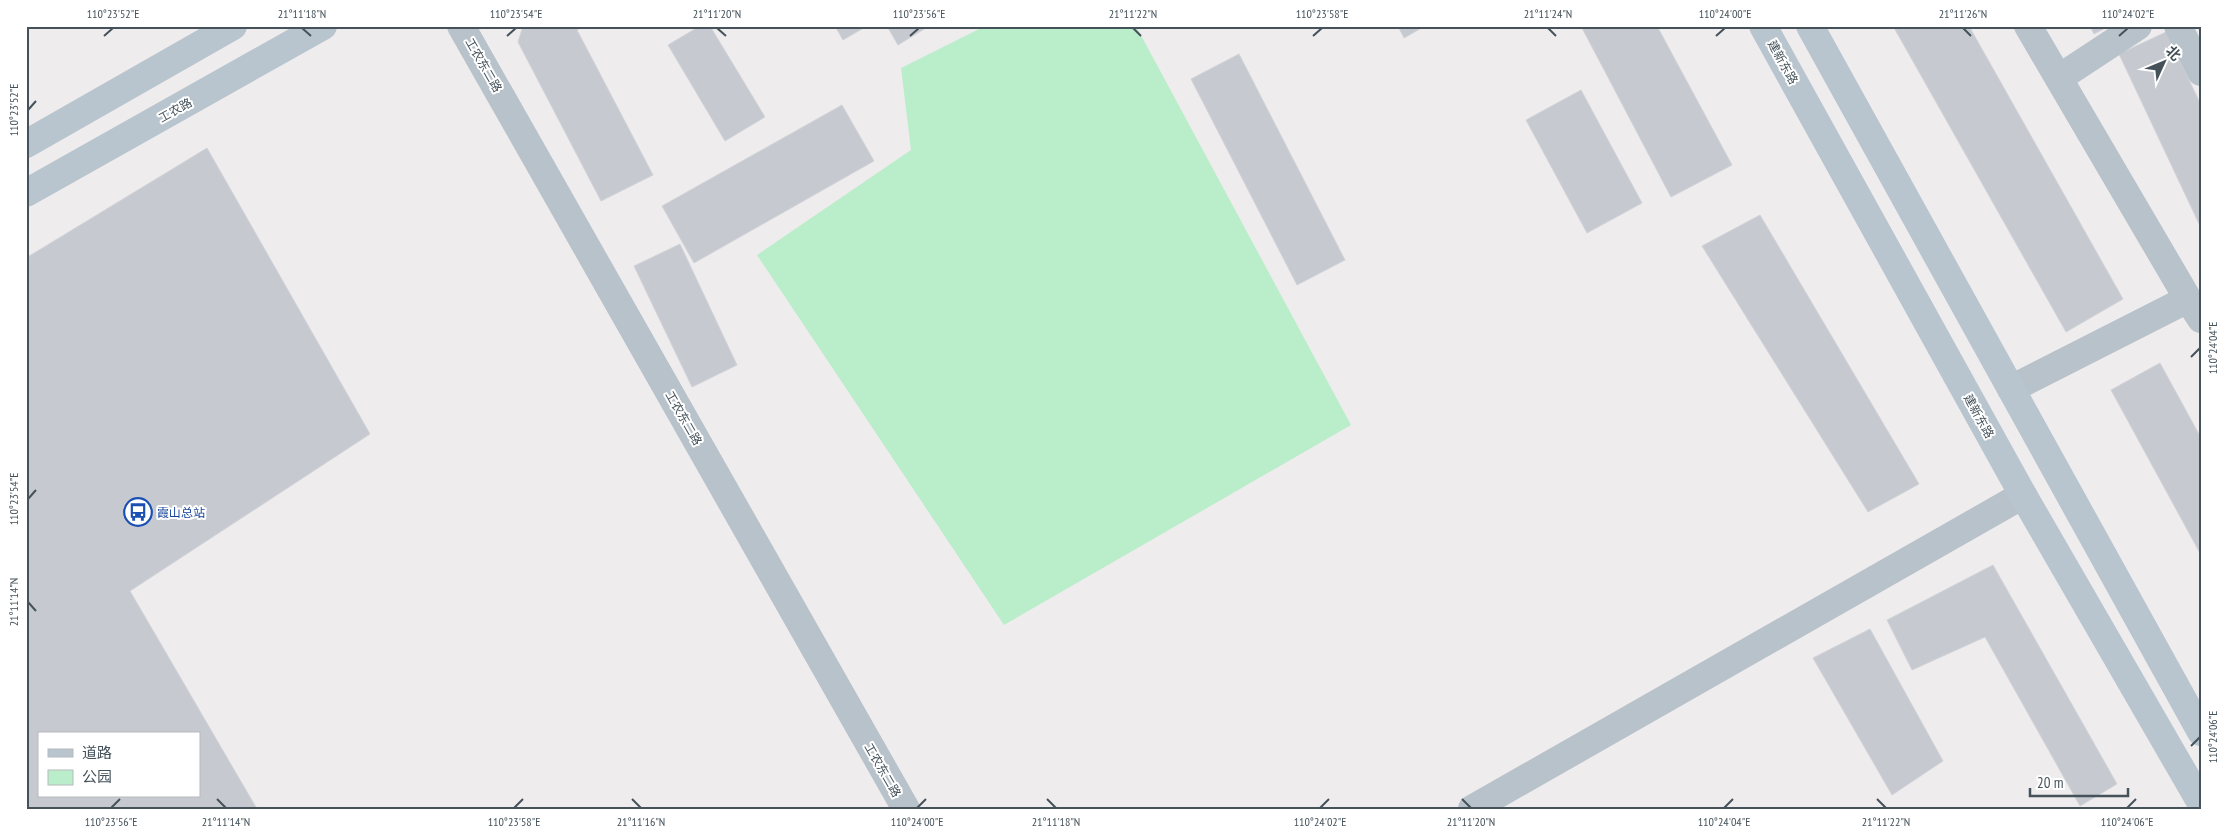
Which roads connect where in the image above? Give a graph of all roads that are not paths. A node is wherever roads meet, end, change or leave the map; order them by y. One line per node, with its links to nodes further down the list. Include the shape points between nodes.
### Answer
1 (233, 26): 11 (street)
2 (324, 26): 12 (street, 工农路)
3 (461, 26): 18 (street, 工农东二路)
4 (1763, 26): 15 (street, 建新东路)
5 (1810, 26): 14 (street)
6 (2028, 26): 10 (street)
7 (2138, 26): 10 (street)
8 (2178, 26): 9 (street)
9 (2201, 72)
10 (2059, 78): 13 (street)
11 (26, 144)
12 (26, 193)
13 (2195, 309): 14 (street)
14 (2011, 389): 16 (street)
15 (2023, 495): 17 (street, 建新东路); 19 (street)
16 (2201, 732)
17 (2201, 803)
18 (906, 809)
19 (1472, 809)

